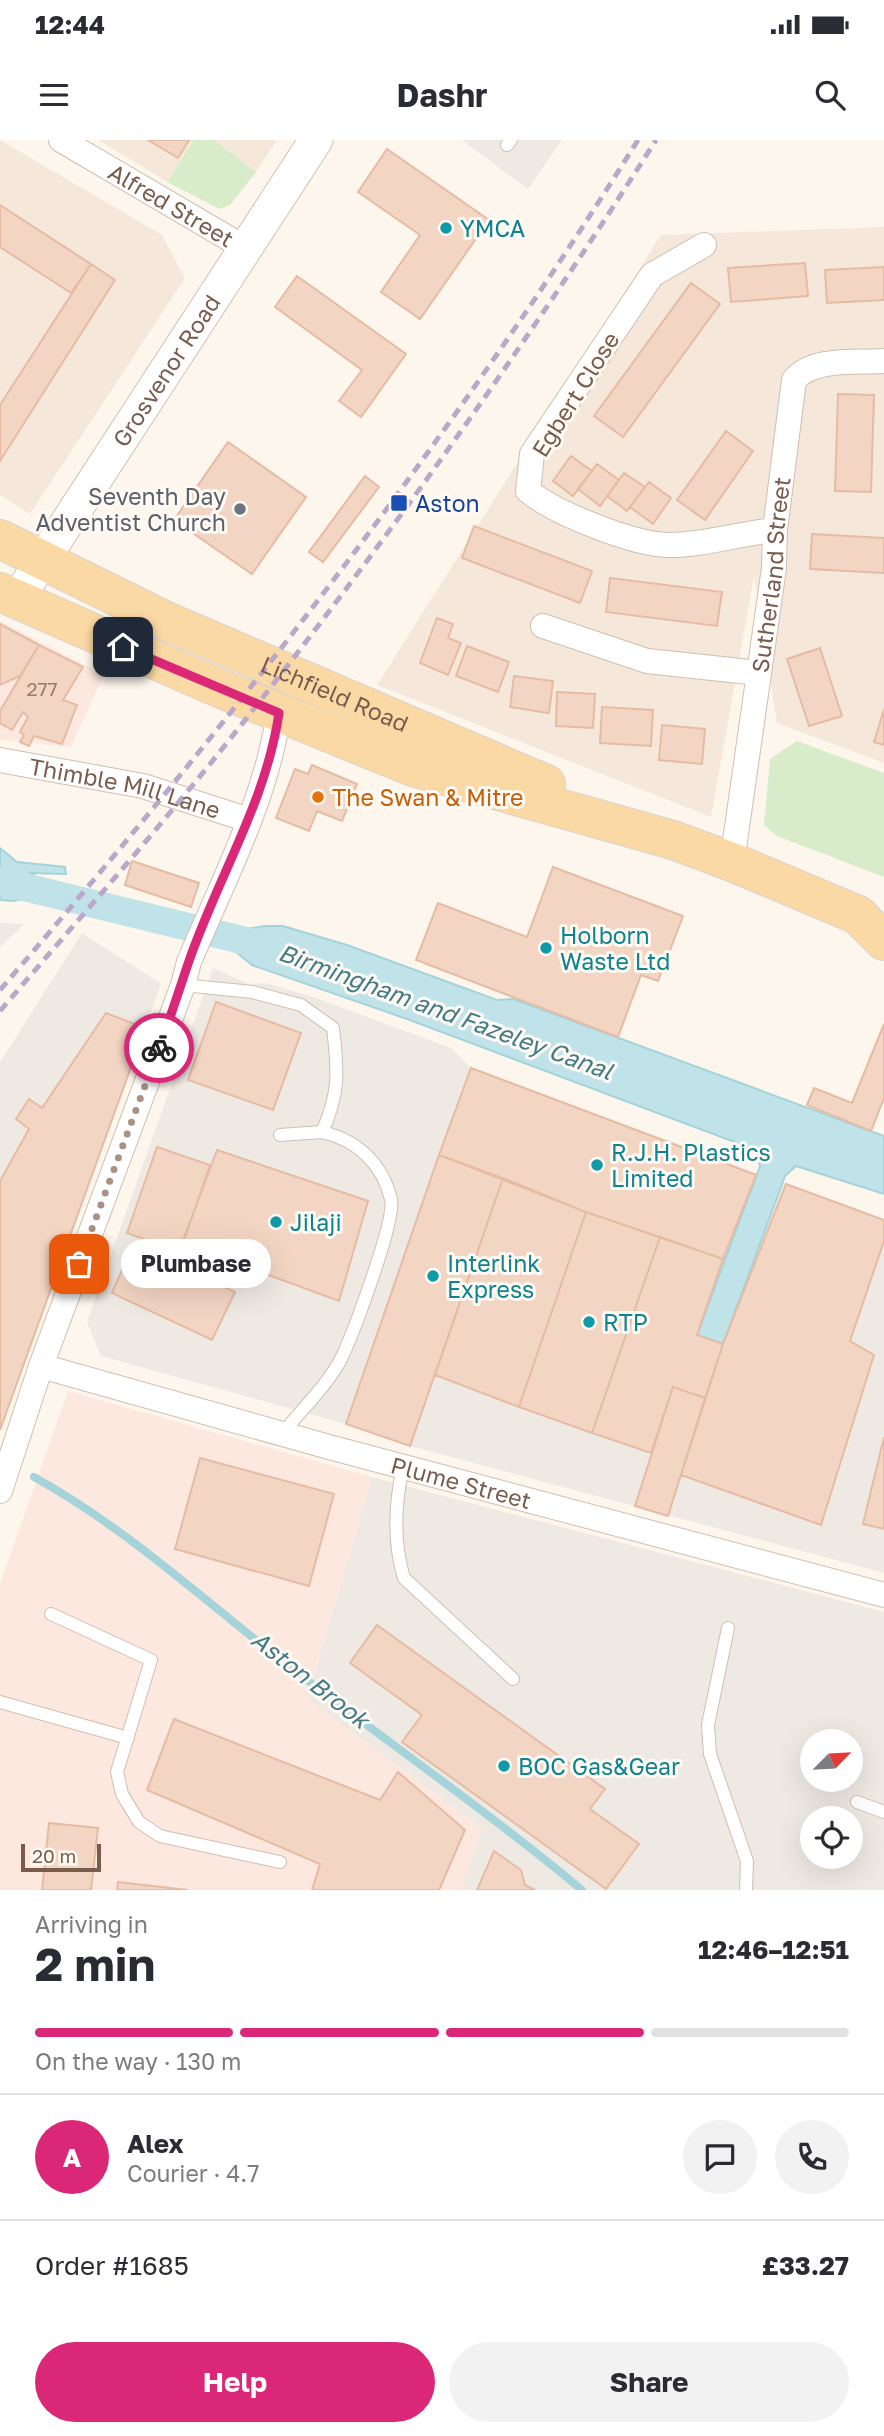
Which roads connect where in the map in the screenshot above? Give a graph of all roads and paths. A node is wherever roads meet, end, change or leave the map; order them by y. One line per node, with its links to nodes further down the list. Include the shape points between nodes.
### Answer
1 (61, 140): 4 (street, Alfred Street)
2 (316, 140): 4 (main road, Grosvenor Road)
3 (704, 245): 6 (street, Egbert Close, via 652,275 532,454 528,491 547,506 608,531 667,545)
4 (245, 248): 8 (main road, Grosvenor Road)
5 (884, 361): 6 (street, Sutherland Street, via 813,366 794,380)
6 (775, 530): 11 (street, Sutherland Street)
7 (0, 539): 8 (main road, Lichfield Road)
8 (40, 559): 9 (main road, Grosvenor Road); 15 (main road, Lichfield Road, via 166,621 401,719)
9 (8, 597): 12 (main road, Lichfield Road)
10 (543, 626): 11 (street, via 647,661)
11 (758, 673): 16 (street, Sutherland Street)
12 (279, 713): 14 (street, via 274,744); 15 (main road, Lichfield Road, via 413,766)
13 (0, 760): 14 (street, Thimble Mill Lane, via 143,786)
14 (249, 820): 18 (street)
15 (673, 841): 16 (main road, Lichfield Road)
16 (732, 862): 17 (main road, Lichfield Road)
17 (875, 924)
18 (186, 973): 19 (lane, via 301,1005 333,1028 339,1073 334,1106); 21 (street)
19 (322, 1132): 20 (lane); 22 (lane, via 343,1136 372,1157 392,1200 385,1237 341,1358)
20 (280, 1135)
21 (41, 1366): 22 (street, Plume Street); 24 (street)
22 (282, 1434): 23 (street, Plume Street)
23 (403, 1466): 25 (street, Plume Street); 28 (lane, via 396,1505 404,1578)
24 (0, 1491)
25 (884, 1595)
26 (51, 1614): 30 (lane, via 151,1660)
27 (728, 1628): 34 (lane, via 708,1725 709,1754 747,1861)
28 (513, 1679)
29 (0, 1702): 30 (lane)
30 (128, 1738): 33 (lane, via 117,1772 122,1794 139,1822 160,1836)
31 (858, 1802): 32 (lane)
32 (884, 1812)
33 (280, 1862)
34 (746, 1890)

